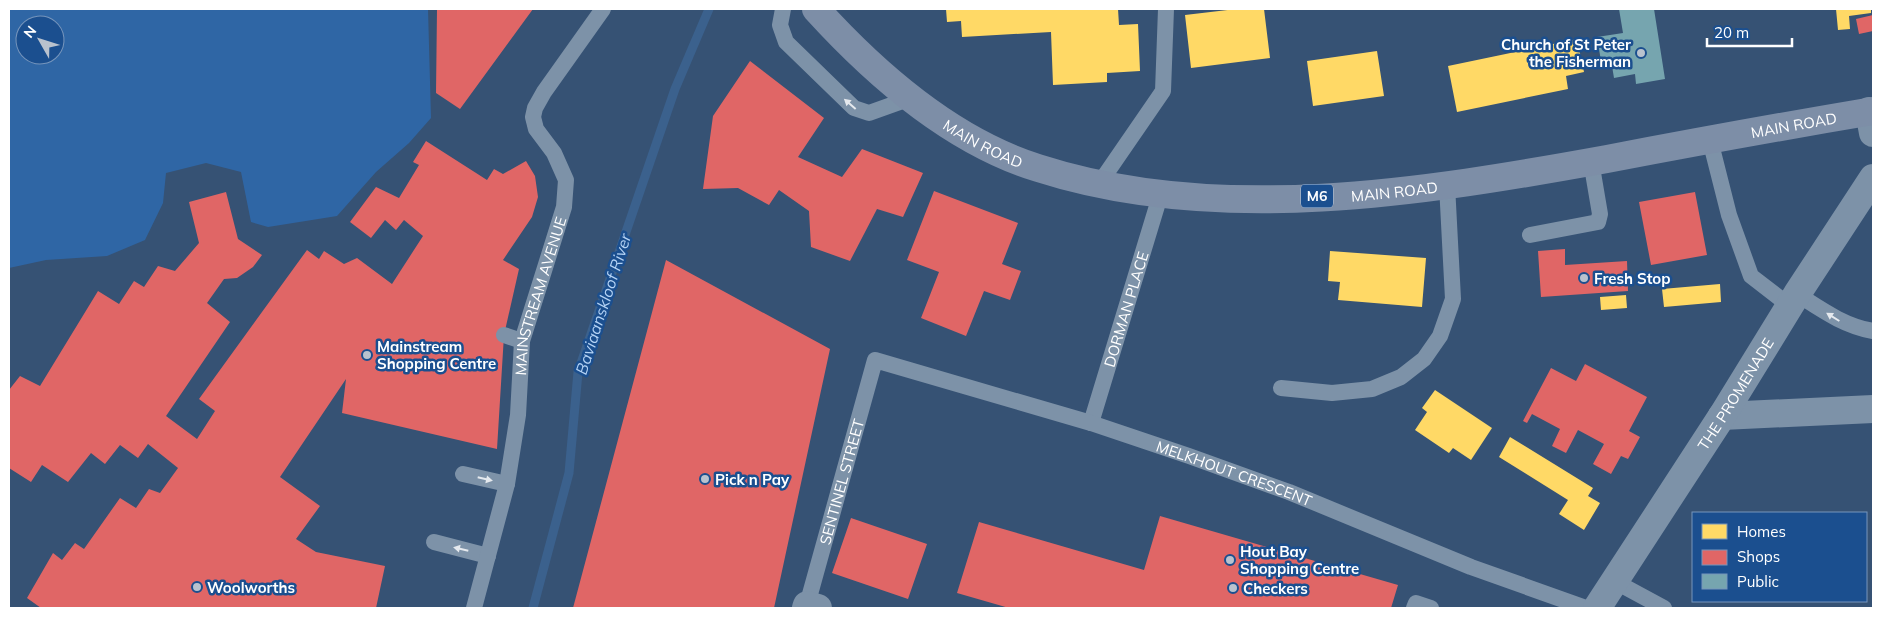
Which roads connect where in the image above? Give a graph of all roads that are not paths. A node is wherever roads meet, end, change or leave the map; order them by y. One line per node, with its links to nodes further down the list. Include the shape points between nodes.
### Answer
1 (604, 9): 17 (lane, MAINSTREAM AVENUE, via 535,108 536,129 554,153 566,180 560,226)
2 (783, 9): 5 (lane, one-way to 2, via 869,113 854,108 786,42 780,25)
3 (816, 9): 5 (main road, MAIN ROAD / M6)
4 (1166, 9): 10 (lane, via 1162,91)
5 (911, 98): 10 (main road, MAIN ROAD / M6, via 981,144 1036,168)
6 (1872, 118): 7 (main road, MAIN ROAD / M6)
7 (1710, 140): 8 (main road, MAIN ROAD / M6); 14 (lane, via 1729,215 1751,276)
8 (1591, 162): 11 (main road, MAIN ROAD / M6); 13 (lane, via 1600,214 1598,222)
9 (1873, 178): 14 (street, THE PROMENADE)
10 (1098, 184): 12 (main road, MAIN ROAD / M6)
11 (1447, 185): 12 (main road, MAIN ROAD / M6, via 1261,200); 19 (lane, via 1453,299 1440,336 1424,359 1401,377 1372,389 1332,393)
12 (1160, 196): 22 (lane, DORMAN PLACE)
13 (1530, 235)
14 (1793, 300): 15 (lane, one-way to 14, via 1854,327); 21 (street, THE PROMENADE)
15 (1873, 331)
16 (504, 335): 17 (lane)
17 (522, 341): 24 (lane, MAINSTREAM AVENUE, via 518,415)
18 (875, 360): 22 (lane, MELKHOUT CRESCENT); 28 (lane, SENTINEL STREET)
19 (1281, 388)
20 (1873, 409): 21 (street)
21 (1722, 416): 27 (street, THE PROMENADE)
22 (1091, 423): 30 (lane, MELKHOUT CRESCENT, via 1289,492 1471,567)
23 (463, 474): 24 (lane, one-way to 24)
24 (506, 484): 26 (lane, MAINSTREAM AVENUE)
25 (434, 542): 26 (lane, one-way to 25)
26 (488, 556): 29 (lane, MAINSTREAM AVENUE)
27 (1614, 581): 31 (street, THE PROMENADE); 32 (lane)
28 (810, 607)
29 (474, 608)
30 (1586, 608)
31 (1597, 608)
32 (1664, 608)

